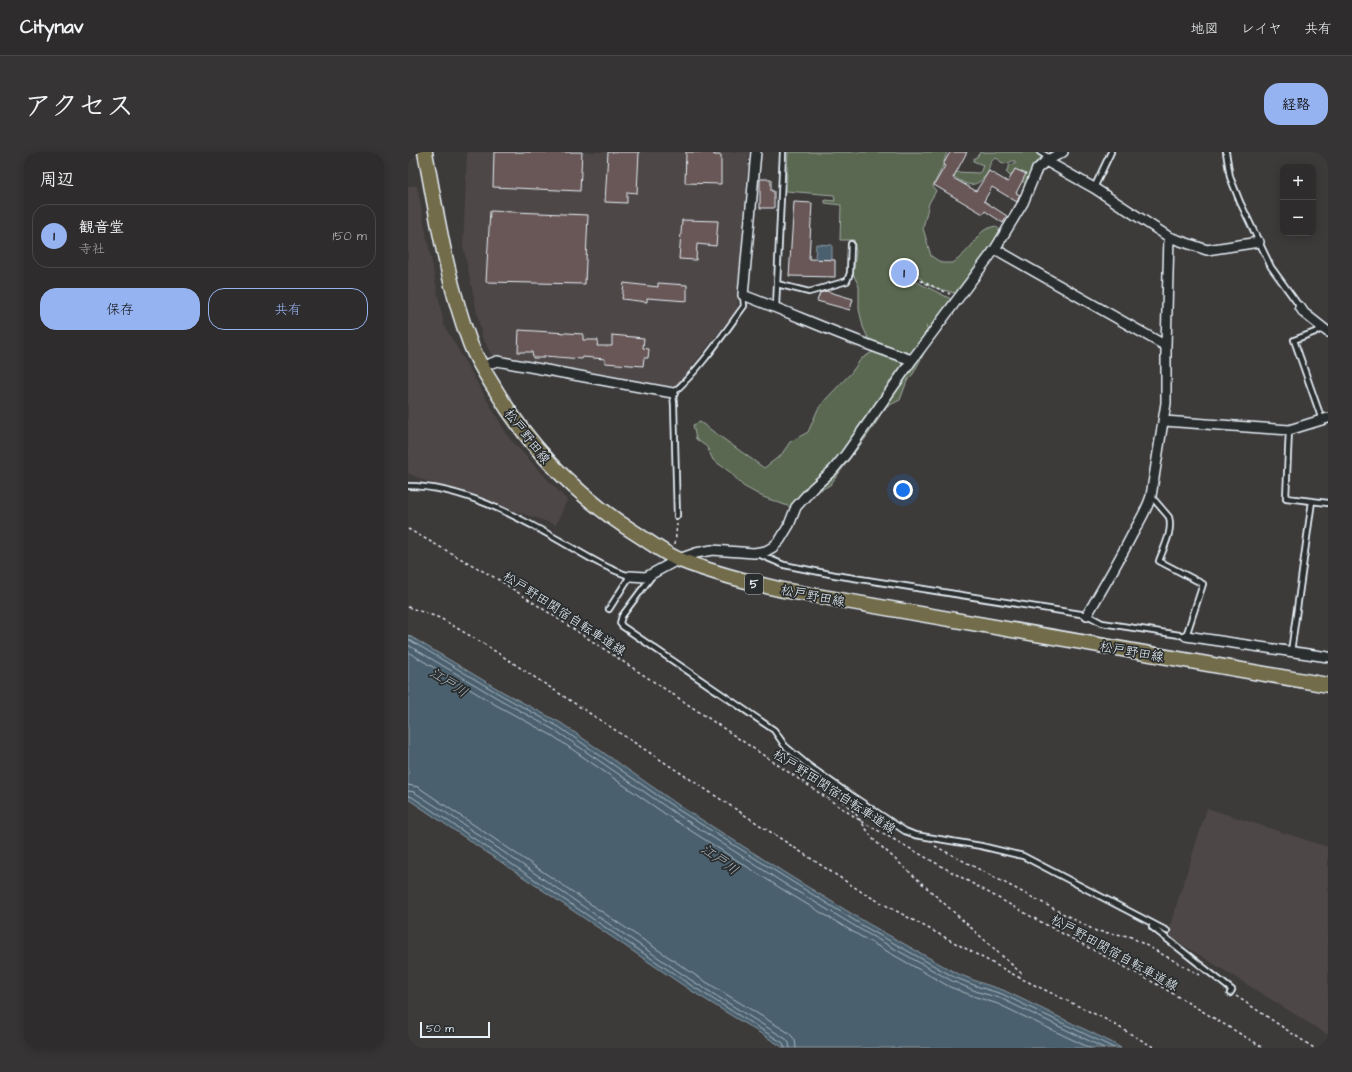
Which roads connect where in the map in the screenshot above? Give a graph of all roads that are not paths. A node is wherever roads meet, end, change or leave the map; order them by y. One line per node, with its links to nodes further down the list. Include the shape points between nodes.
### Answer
1 (425, 152): 21 (main road, 松戸野田線 / 5, via 455,297)
2 (756, 152): 15 (street)
3 (783, 152): 14 (lane)
4 (1040, 152): 8 (lane)
5 (1063, 152): 8 (street)
6 (1111, 152): 9 (lane)
7 (1226, 152): 11 (lane, via 1234,188)
8 (1049, 160): 9 (street); 13 (street, via 1037,169 1023,203)
9 (1094, 188): 10 (street)
10 (1169, 237): 11 (street, via 1207,250); 19 (street)
11 (1259, 242): 17 (lane, via 1271,267)
12 (851, 244): 14 (lane, via 850,273 847,281 809,292)
13 (995, 249): 19 (street); 20 (street)
14 (777, 284): 16 (lane)
15 (743, 295): 16 (street); 22 (lane, via 744,306 713,348)
16 (776, 307): 20 (street)
17 (1300, 307): 18 (street)
18 (1326, 330): 23 (lane, via 1294,340)
19 (1166, 346): 24 (street)
20 (912, 360): 31 (street, via 846,454 796,507 780,540 766,551)
21 (481, 367): 22 (street, via 497,361); 32 (main road, 松戸野田線 / 5, via 523,433 566,480 624,527)
22 (673, 393): 30 (lane)
23 (1325, 419): 25 (street)
24 (1164, 421): 25 (street); 27 (street)
25 (1289, 430): 28 (lane, via 1286,498)
26 (408, 486): 34 (lane, via 435,488 490,505 532,524)
27 (1151, 496): 36 (street); 37 (lane, via 1170,521 1170,532 1159,561 1203,584)
28 (1312, 501): 29 (lane); 38 (lane)
29 (1328, 503)
30 (677, 516)
31 (754, 553): 32 (street, via 712,550 696,552); 36 (lane, via 784,564 834,575)
32 (679, 559): 33 (street); 40 (main road, 松戸野田線 / 5, via 743,581 814,596)
33 (653, 574): 34 (street, via 646,577); 41 (lane, via 622,616 622,626 774,730 785,746 843,790 914,835 1023,856)
34 (630, 576): 35 (lane)
35 (609, 610)
36 (1087, 615): 37 (lane, via 1102,623)
37 (1186, 636): 38 (street)
38 (1291, 652): 39 (street)
39 (1328, 657)
40 (1328, 685)
41 (1153, 924): 42 (lane); 43 (lane, via 1152,928 1232,990)
42 (1167, 931)
43 (1230, 992)

